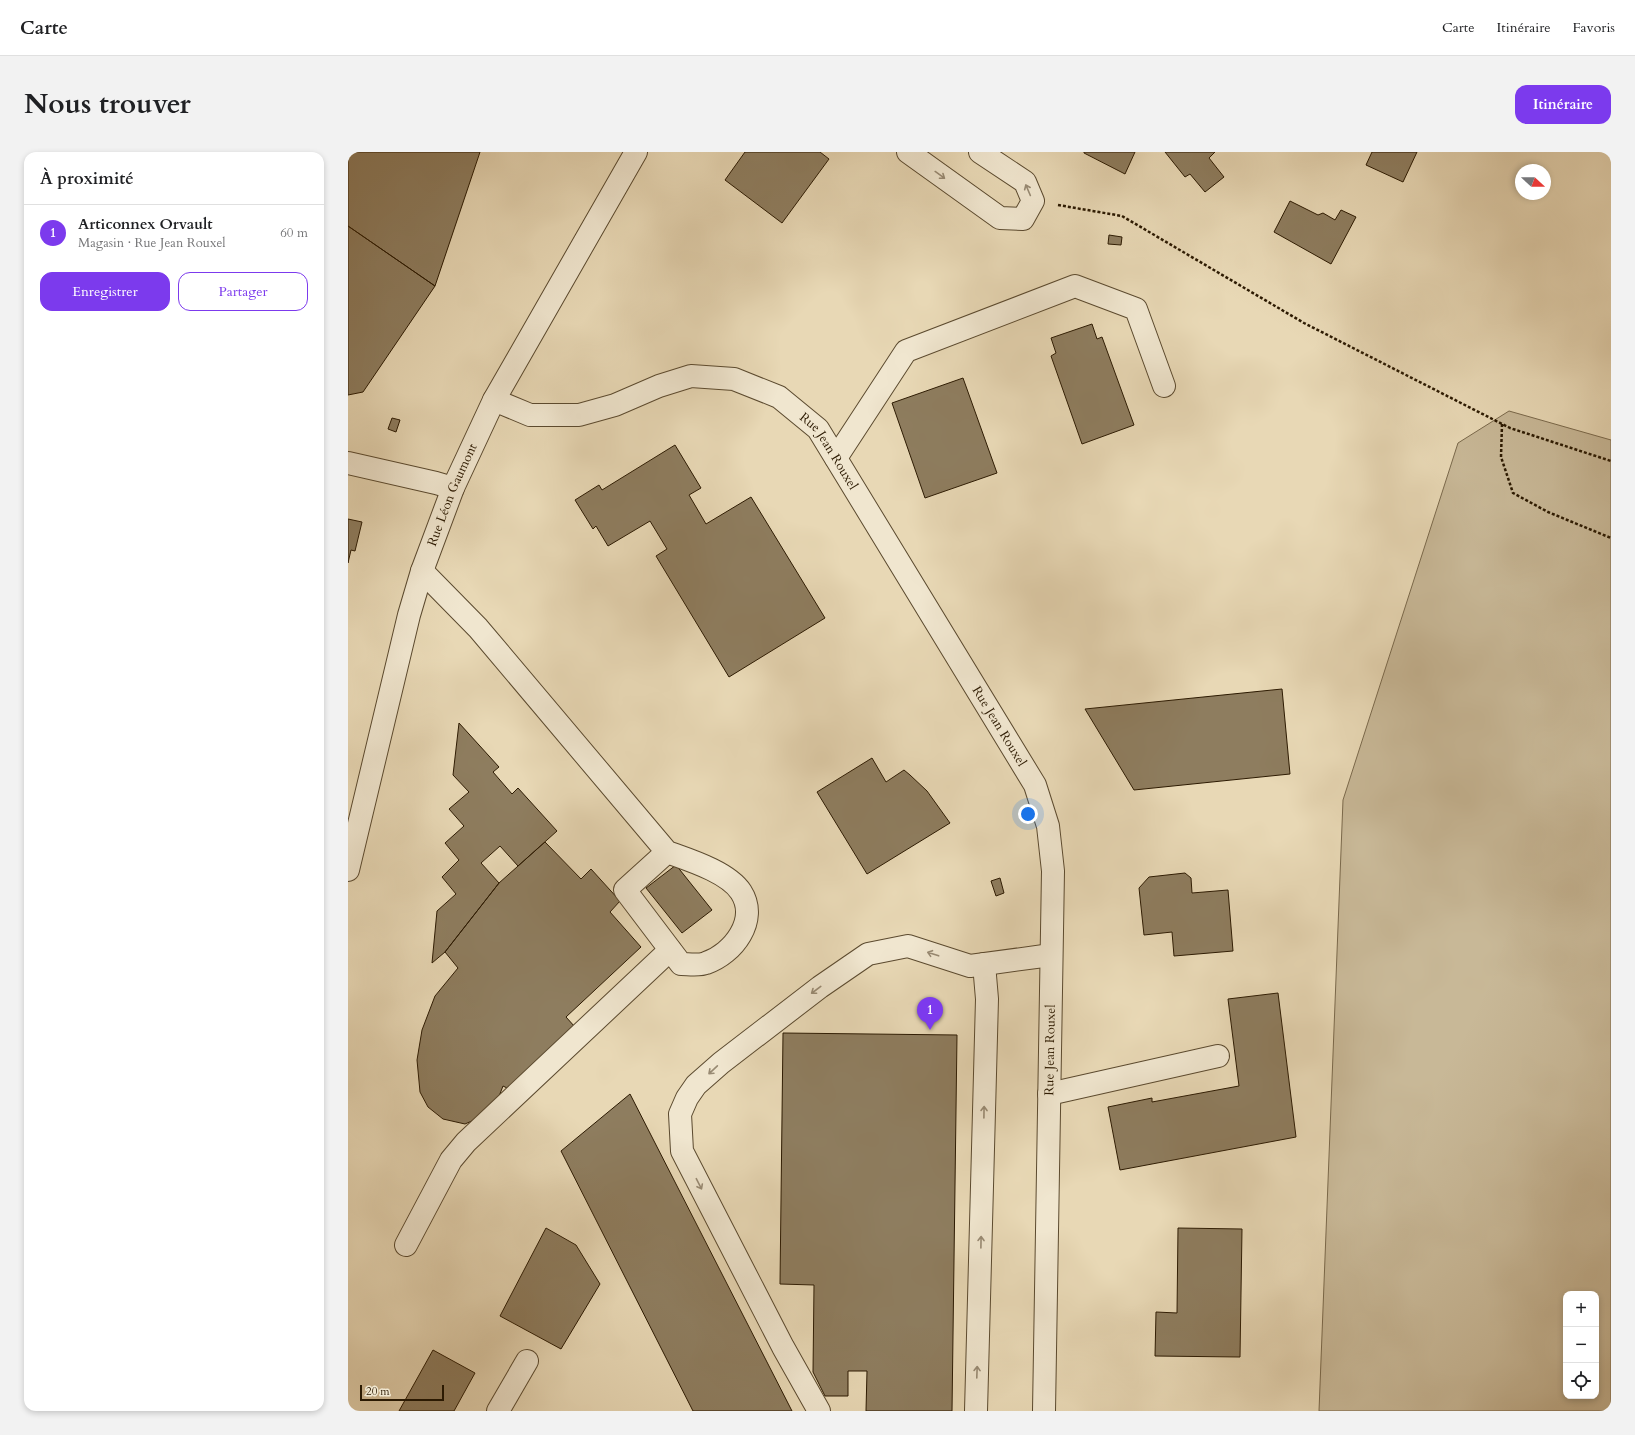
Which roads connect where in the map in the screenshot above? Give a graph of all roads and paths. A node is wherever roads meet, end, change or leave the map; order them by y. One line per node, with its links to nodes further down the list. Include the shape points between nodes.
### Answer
1 (636, 152): 6 (street, Rue Léon Gaumont)
2 (908, 152): 4 (street, one-way to 4, via 1000,218 1023,219)
3 (980, 152): 4 (street, one-way to 3, via 1025,182)
4 (1033, 201): 7 (path, via 1122,216 1304,323)
5 (1164, 386): 8 (street, via 1136,310 1075,286 906,351)
6 (494, 400): 8 (street, Rue Jean Rouxel, via 530,415 580,415 615,405 659,386 691,376 734,379 779,397 818,429); 11 (street, Rue Léon Gaumont)
7 (1502, 424): 9 (path); 12 (path, via 1501,457 1513,493 1548,512)
8 (836, 458): 17 (street, Rue Jean Rouxel, via 1035,785 1048,826 1053,871)
9 (1611, 461)
10 (348, 463): 11 (street)
11 (452, 488): 13 (street, Rue Léon Gaumont)
12 (1611, 538)
13 (422, 571): 14 (street, via 478,628); 15 (street, Rue Léon Gaumont)
14 (667, 852): 16 (street, via 625,890); 16 (street, via 717,871 741,891 748,908 745,927 727,952 705,964 681,964)
15 (348, 870)
16 (670, 950): 21 (street, via 466,1142 450,1160)
17 (1051, 955): 18 (street); 20 (street, Rue Jean Rouxel)
18 (977, 965): 24 (street, one-way to 24, via 908,946 868,954 820,987 721,1063 696,1085 680,1114 682,1151 783,1347); 25 (street, one-way to 18, via 987,999)
19 (1218, 1056): 20 (street)
20 (1049, 1094): 26 (street, Rue Jean Rouxel)
21 (406, 1245)
22 (527, 1361): 23 (street)
23 (498, 1411)
24 (819, 1411)
25 (976, 1411)
26 (1044, 1411)

